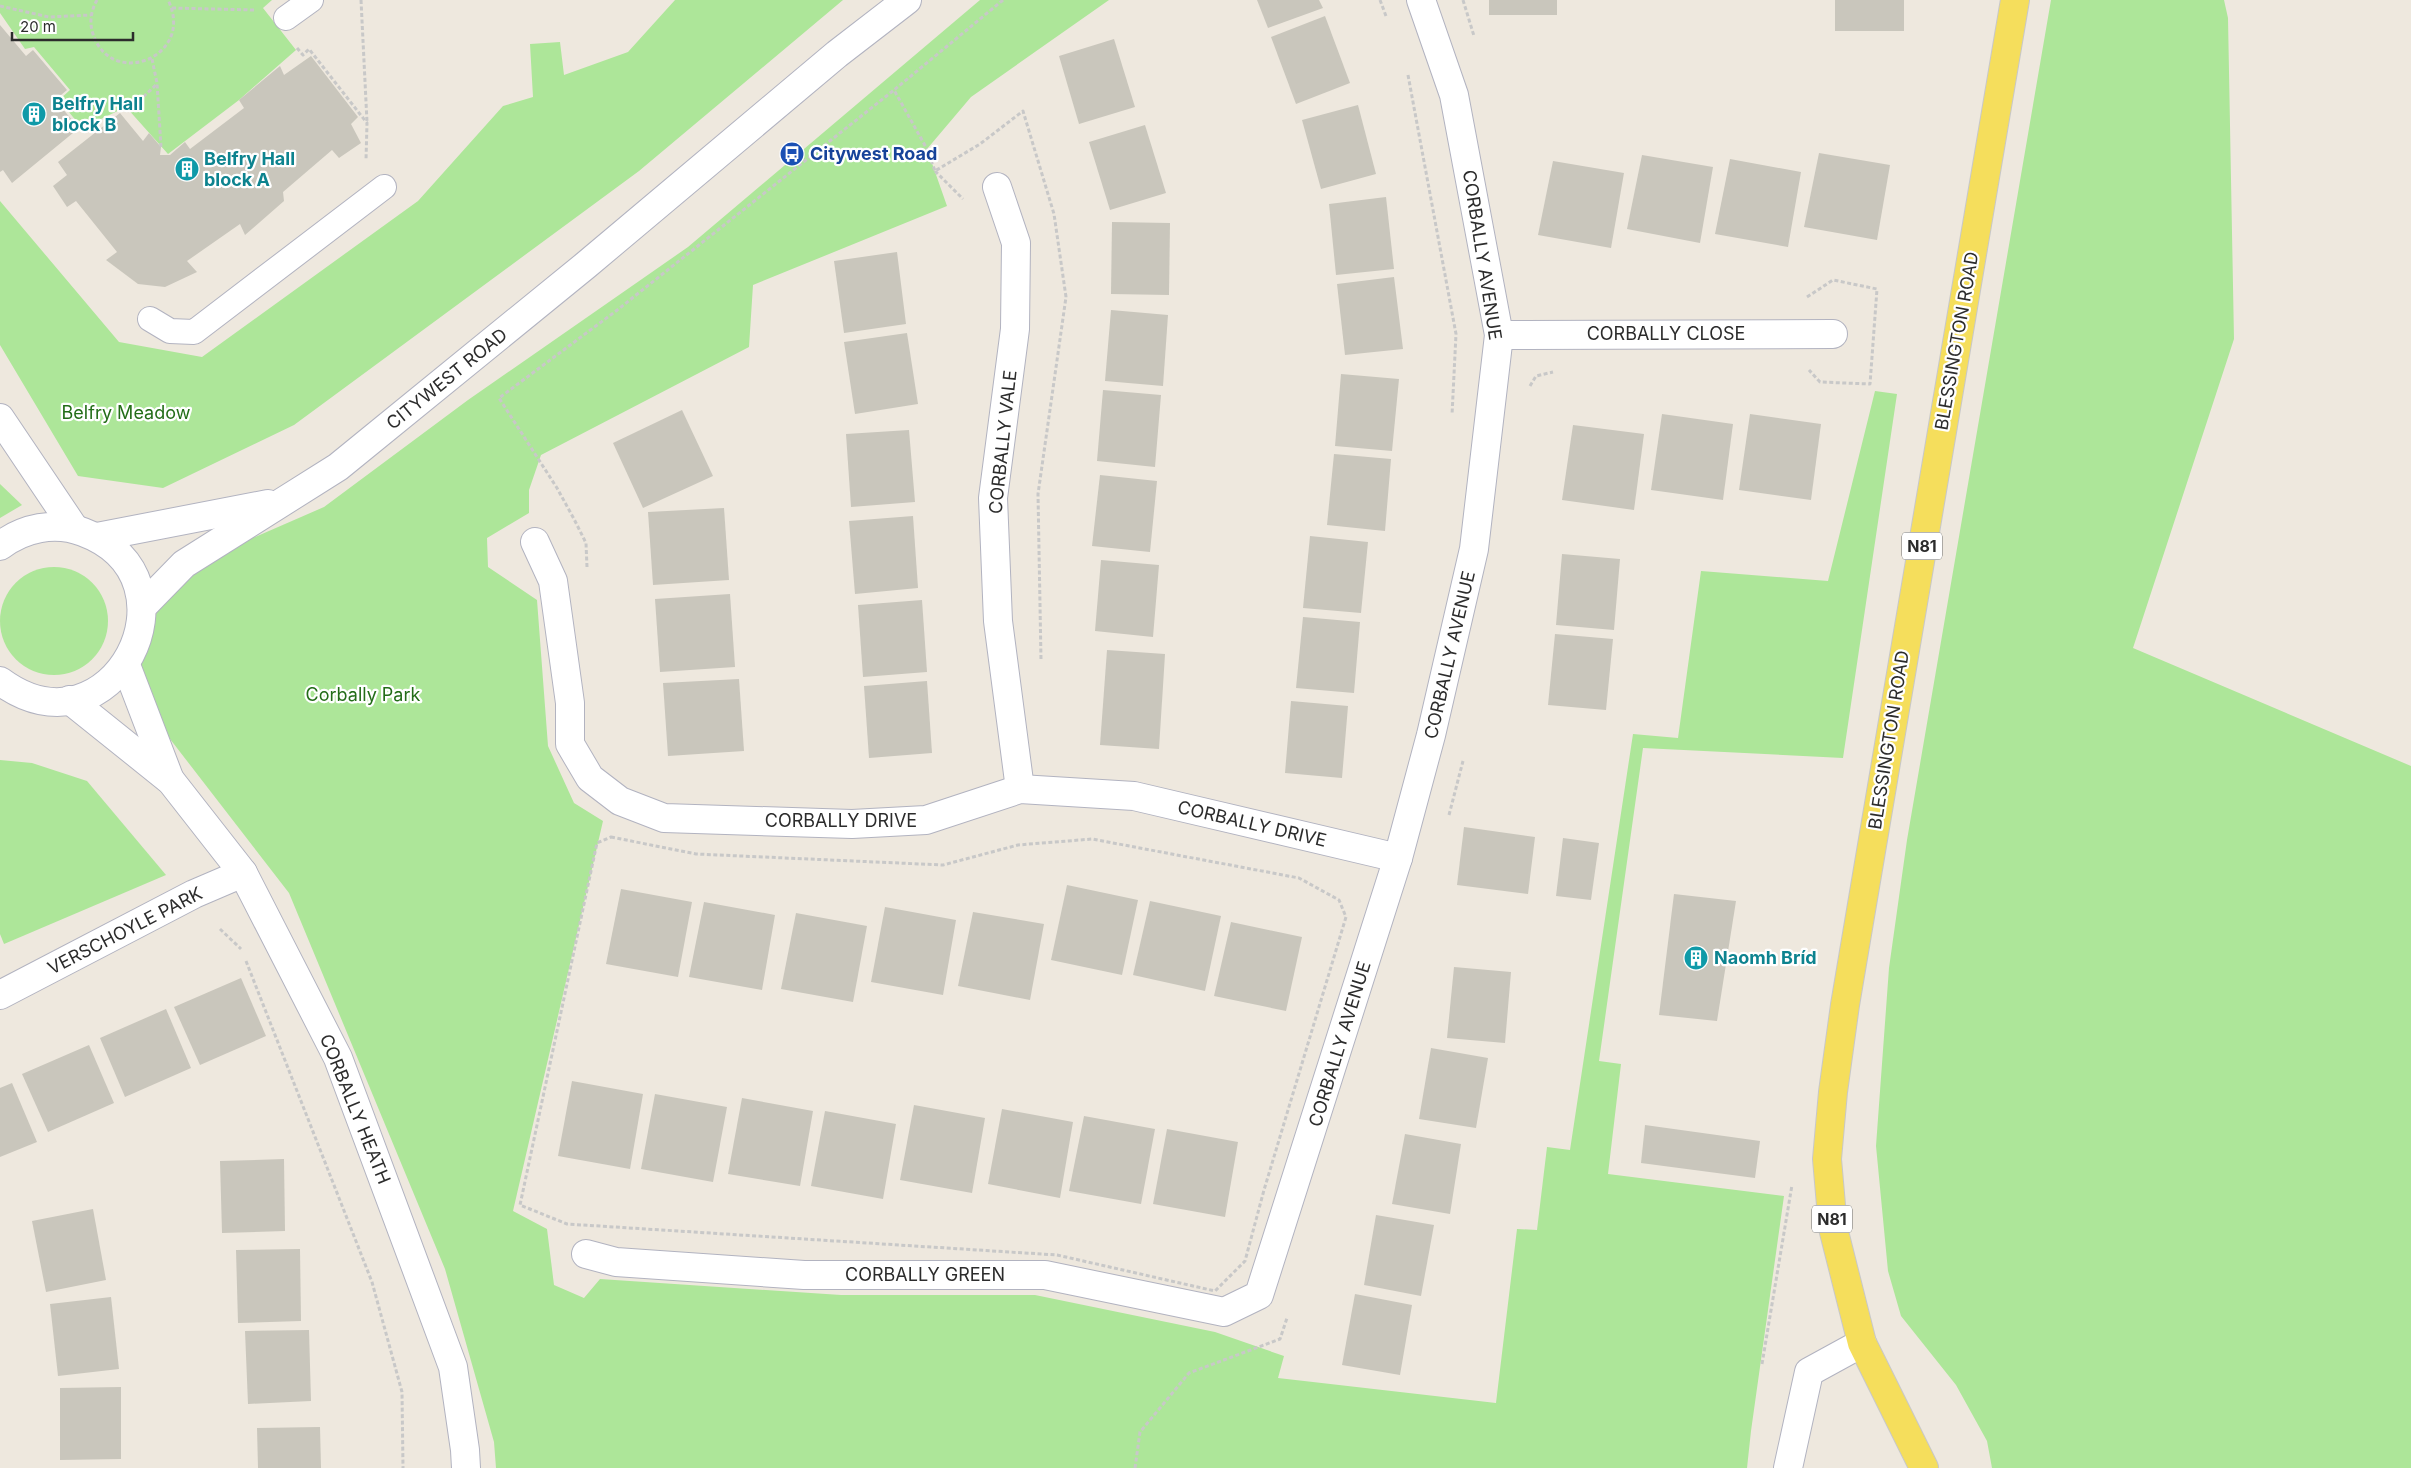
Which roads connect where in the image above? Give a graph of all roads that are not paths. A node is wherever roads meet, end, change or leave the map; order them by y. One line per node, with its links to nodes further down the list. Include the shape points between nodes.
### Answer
1 (311, 0): 5 (lane)
2 (907, 0): 12 (street, CITYWEST ROAD, via 836,54 586,265 338,467)
3 (1421, 0): 10 (street, CORBALLY AVENUE, via 1454,94)
4 (2015, 0): 29 (main road, BLESSINGTON ROAD / N81, via 1898,684 1833,1092 1827,1159 1833,1228)
5 (289, 29)
6 (384, 187): 8 (lane, via 194,332 170,331)
7 (997, 187): 23 (street, CORBALLY VALE, via 1016,243 1015,329 993,498 998,621)
8 (150, 319)
9 (1833, 334): 10 (street, CORBALLY CLOSE)
10 (1499, 335): 24 (street, CORBALLY AVENUE, via 1474,549 1431,735)
11 (0, 418): 13 (street)
12 (282, 501): 13 (street, CITYWEST ROAD); 16 (street, CITYWEST ROAD, via 184,564)
13 (85, 533): 15 (street, CITYWEST ROAD, via 48,526 24,532); 16 (street, via 119,555 135,580)
14 (535, 542): 23 (street, CORBALLY DRIVE, via 553,581 570,703 570,744 590,778 620,801 664,818 852,824 926,820)
15 (0, 546)
16 (142, 608): 17 (street, via 139,638)
17 (126, 665): 20 (street, via 91,694); 22 (street)
18 (0, 681): 19 (street, via 13,691)
19 (37, 700): 20 (street); 21 (street)
20 (70, 700): 22 (street)
21 (0, 706)
22 (171, 781): 25 (street, CORBALLY HEATH)
23 (1020, 789): 24 (street, CORBALLY DRIVE, via 1134,796)
24 (1398, 858): 28 (street, CORBALLY AVENUE)
25 (243, 873): 26 (street, VERSCHOYLE PARK); 30 (street, CORBALLY HEATH, via 338,1058 454,1367)
26 (3, 987)
27 (586, 1254): 28 (street, CORBALLY GREEN, via 616,1262 804,1275 1045,1275 1224,1312)
28 (1259, 1295)
29 (1862, 1343): 31 (street, via 1809,1372); 32 (main road, BLESSINGTON ROAD / N81)
30 (466, 1468)
31 (1788, 1468)
32 (1924, 1468)

